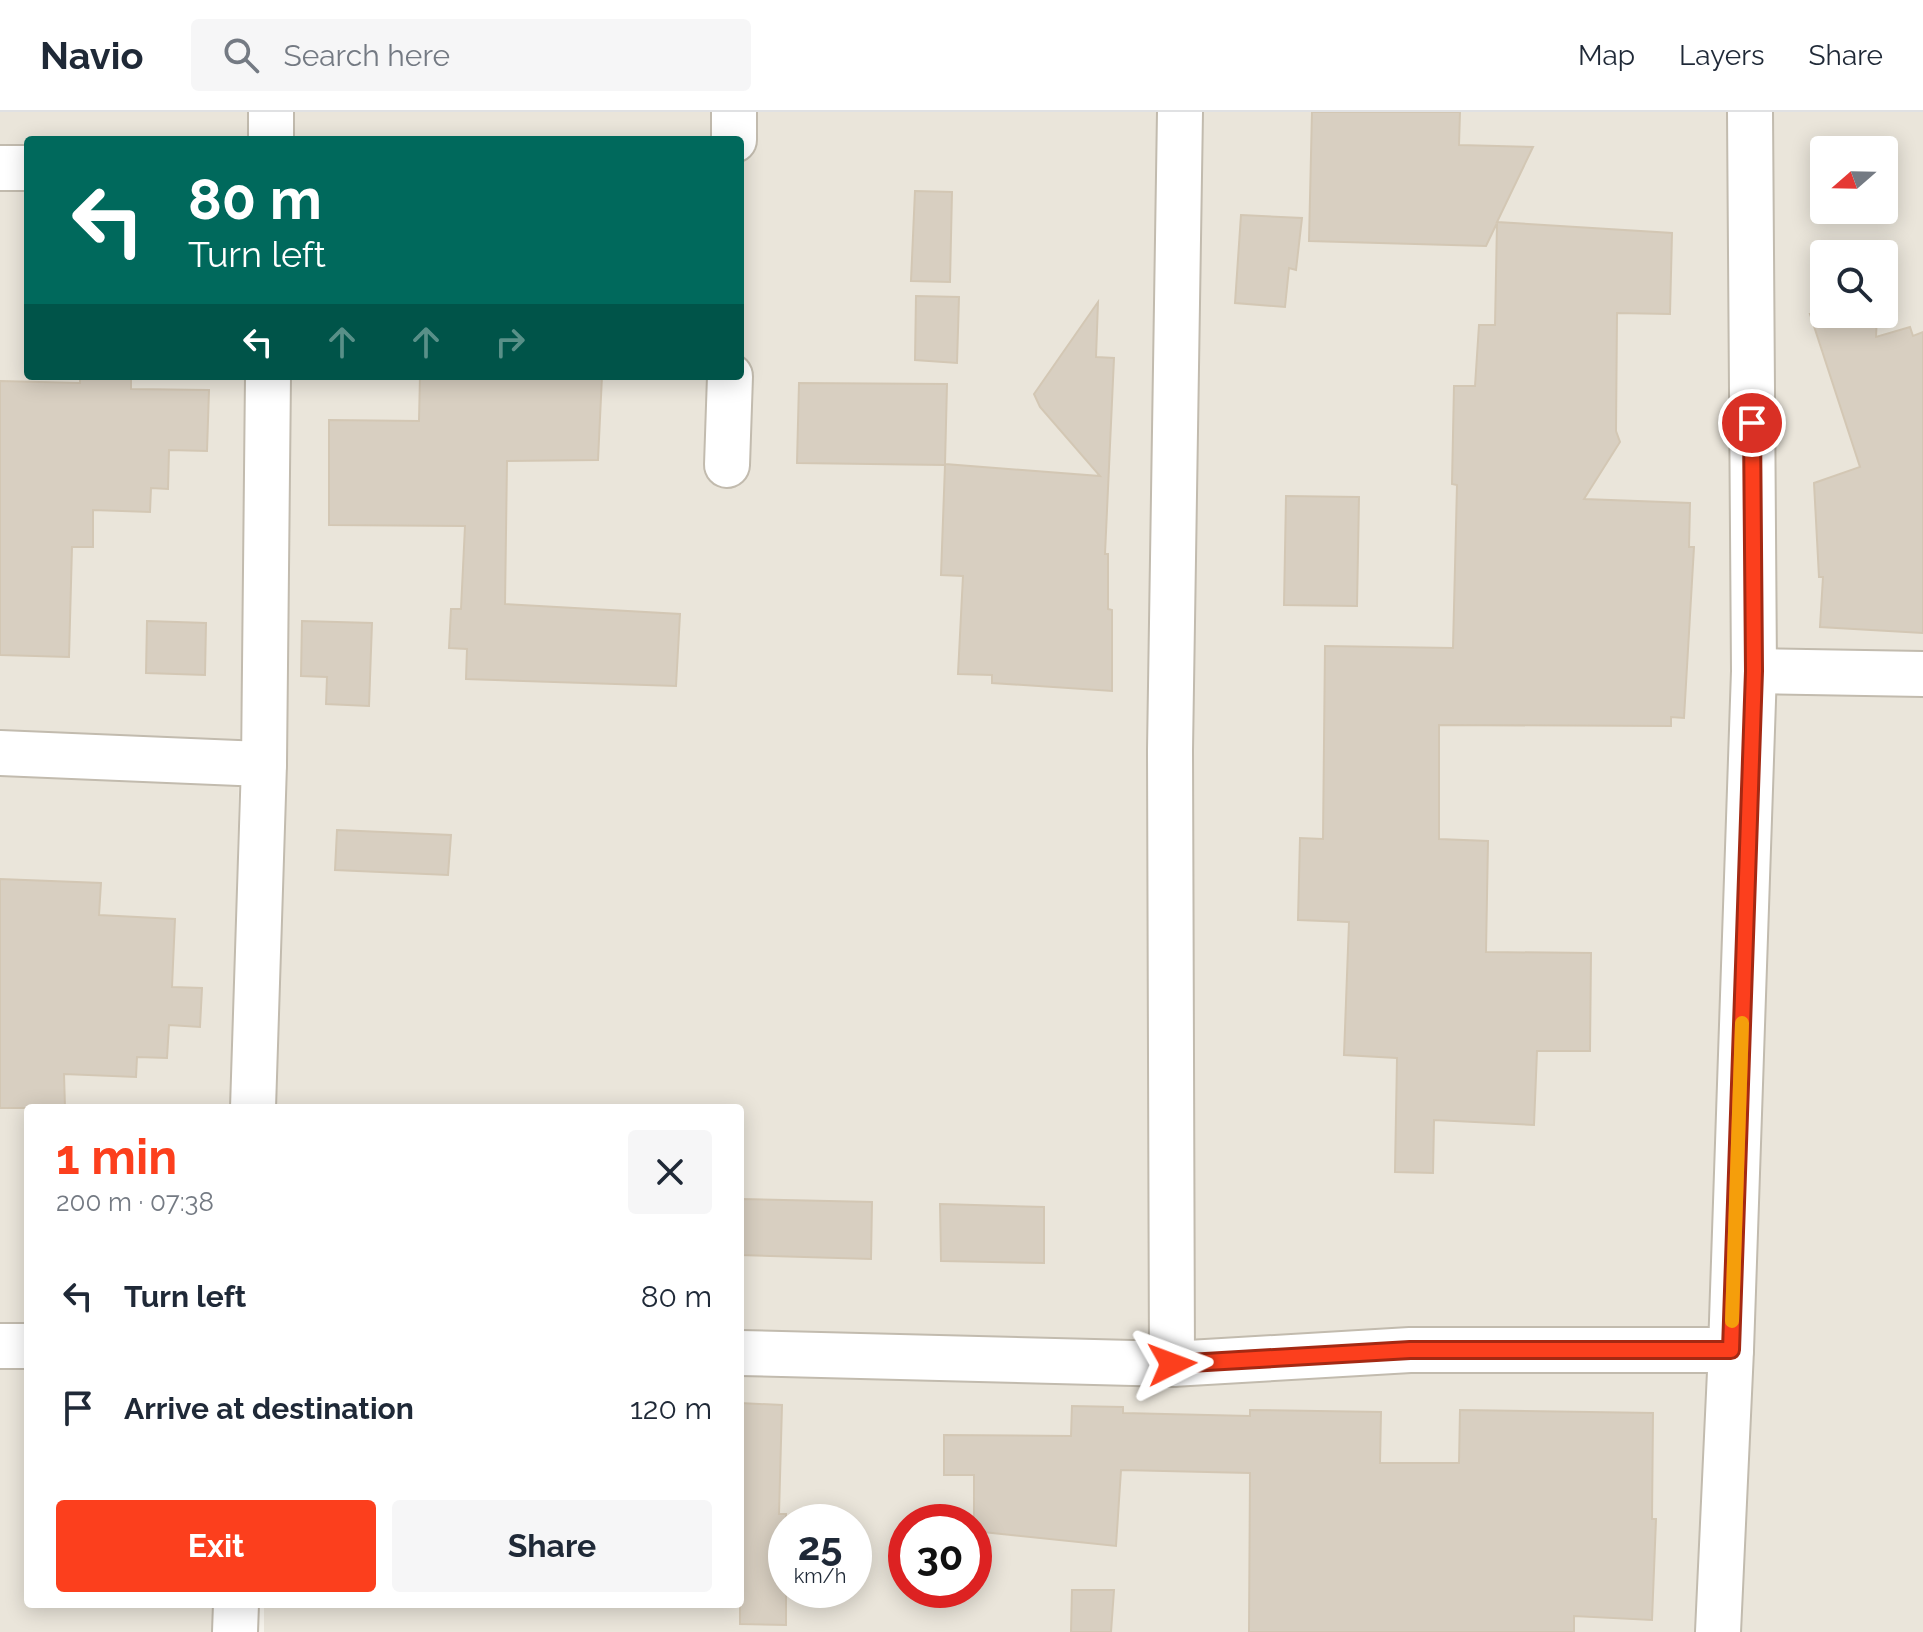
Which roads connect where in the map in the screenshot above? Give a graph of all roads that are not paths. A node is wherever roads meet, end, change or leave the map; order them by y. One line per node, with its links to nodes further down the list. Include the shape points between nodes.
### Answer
1 (271, 112): 5 (street)
2 (734, 112): 6 (street)
3 (1180, 112): 21 (street, via 1170,750)
4 (1750, 112): 12 (street)
5 (271, 136)
6 (734, 136)
7 (0, 168): 8 (street)
8 (24, 168)
9 (268, 380): 15 (street)
10 (730, 380): 11 (street)
11 (727, 465)
12 (1754, 671): 13 (street); 19 (street)
13 (1923, 674)
14 (0, 753): 15 (street)
15 (264, 764): 16 (street)
16 (253, 1104)
17 (0, 1346): 18 (street)
18 (24, 1346)
19 (1731, 1350): 21 (street, via 1410,1350); 24 (street)
20 (744, 1353): 21 (street)
21 (1172, 1364)
22 (236, 1608): 23 (street)
23 (235, 1632)
24 (1718, 1632)

